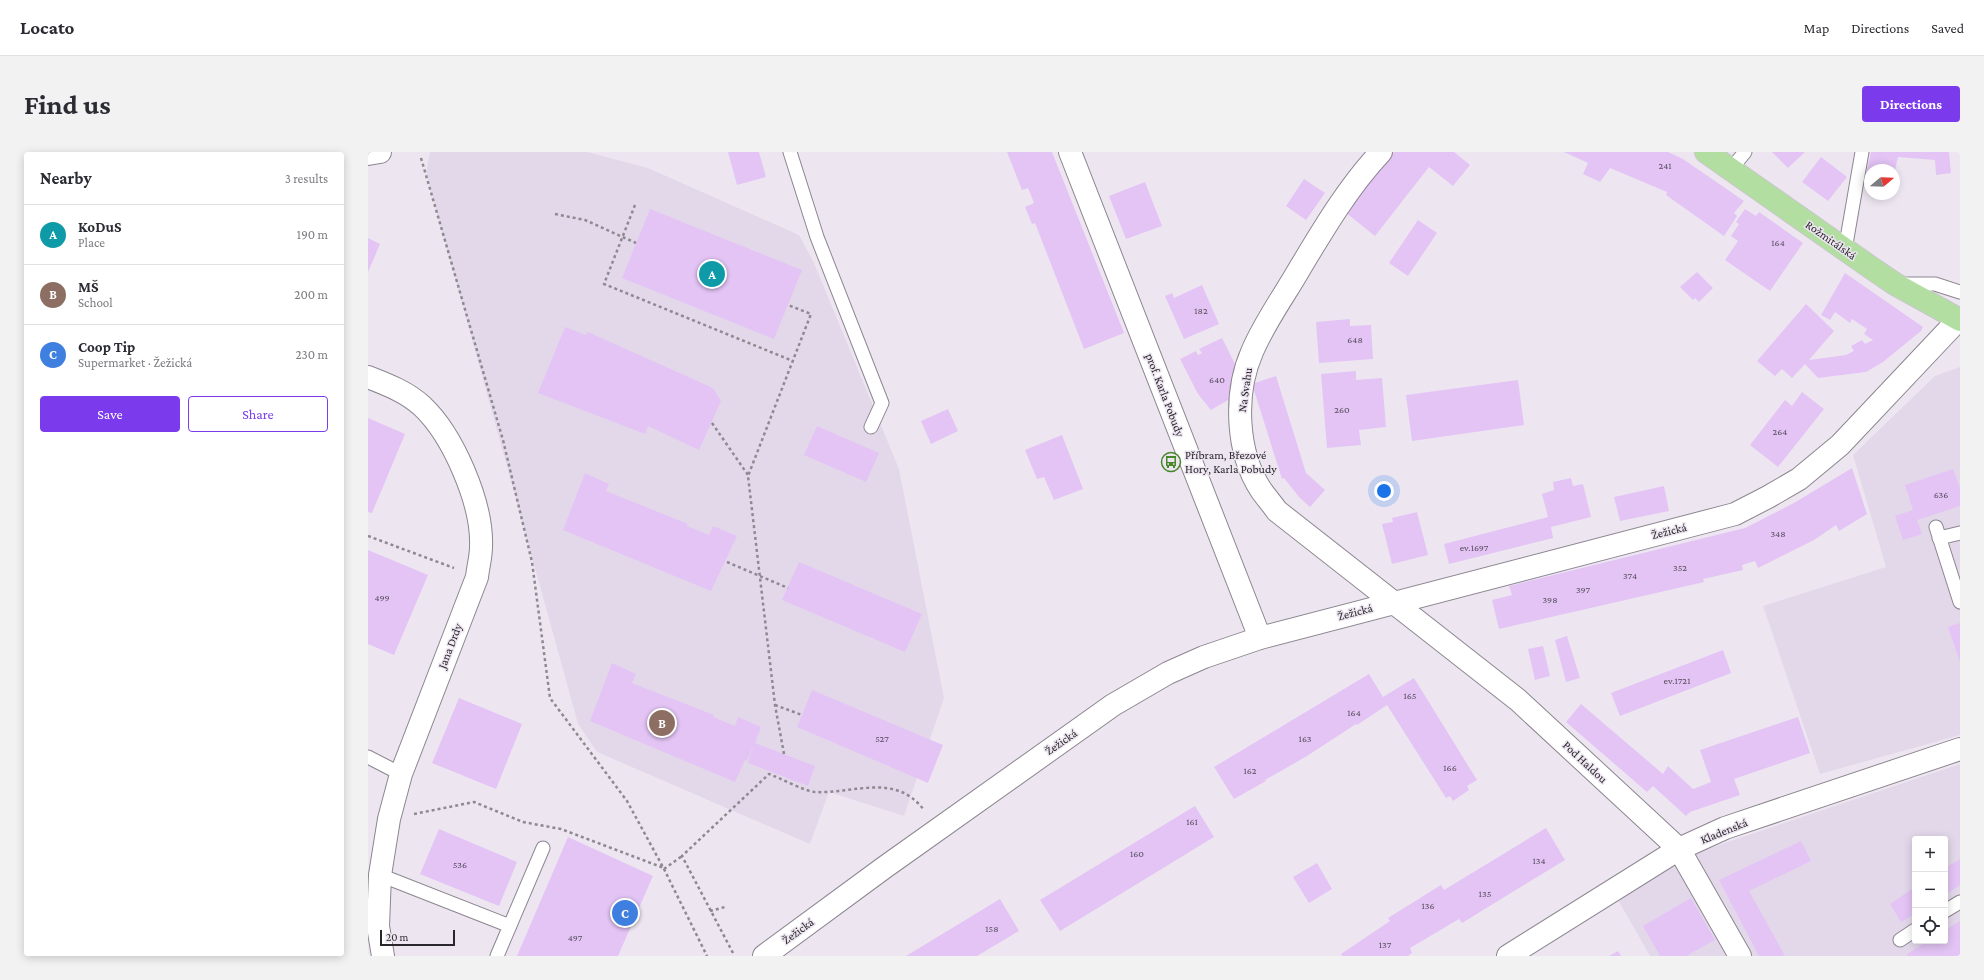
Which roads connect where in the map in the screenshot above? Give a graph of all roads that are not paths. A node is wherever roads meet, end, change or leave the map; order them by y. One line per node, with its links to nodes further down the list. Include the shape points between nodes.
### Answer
1 (380, 152): 8 (street)
2 (790, 152): 15 (lane, via 817,237 882,403)
3 (1070, 152): 19 (street, prof. Karla Pobudy)
4 (1381, 152): 17 (street, Na Svahu, via 1365,169 1326,224 1251,353 1243,382 1240,410 1242,440 1249,464 1260,489 1277,511)
5 (1706, 152): 9 (main road, Rožmitálská)
6 (1745, 152): 9 (lane)
7 (1862, 152): 10 (lane)
8 (368, 154)
9 (1732, 170): 10 (main road, Rožmitálská)
10 (1845, 250): 11 (main road, Rožmitálská)
11 (1895, 284): 12 (lane, via 1935,284); 13 (main road, Rožmitálská)
12 (1960, 292)
13 (1959, 320): 17 (street, Žežická, via 1840,445 1799,479 1735,514)
14 (368, 377): 22 (street, Jana Drdy, via 392,386 422,405 446,436 465,474 477,508 481,546 477,577)
15 (871, 427)
16 (1960, 533): 18 (lane, via 1938,532)
17 (1392, 602): 19 (street, Žežická); 24 (street, Pod Haldou, via 1518,700)
18 (1960, 602)
19 (1260, 638): 33 (street, Žežická, via 1204,657 1168,673 1113,705)
20 (1960, 750): 24 (street, Kladenská, via 1725,828)
21 (368, 757): 22 (lane)
22 (401, 774): 25 (street, Jana Drdy, via 389,819)
23 (543, 848): 28 (lane)
24 (1679, 850): 34 (street, Kladenská); 35 (street, Pod Haldou)
25 (380, 875): 28 (lane); 31 (street, Jana Drdy, via 378,926)
26 (1960, 902): 27 (lane)
27 (1948, 910)
28 (510, 926): 32 (lane)
29 (1912, 932): 30 (lane)
30 (1900, 940)
31 (383, 956)
32 (497, 956)
33 (764, 956)
34 (1508, 956)
35 (1740, 956)

